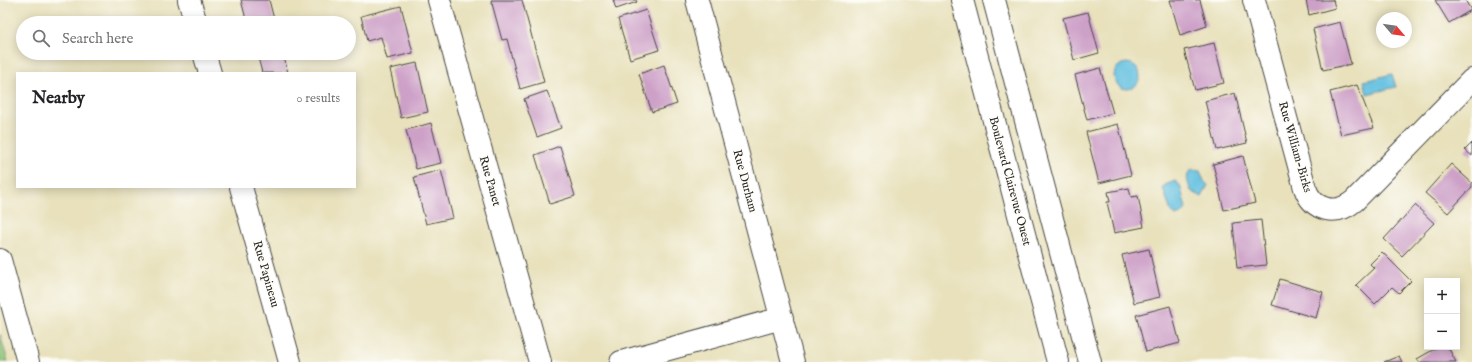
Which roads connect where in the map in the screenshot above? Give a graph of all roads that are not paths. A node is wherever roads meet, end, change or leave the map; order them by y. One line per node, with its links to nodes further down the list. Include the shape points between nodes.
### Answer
1 (190, 0): 7 (street)
2 (439, 0): 16 (street, Rue Panet)
3 (697, 0): 13 (street, Rue Durham)
4 (962, 0): 19 (street, Boulevard Clairevue Ouest)
5 (994, 0): 20 (street)
6 (1254, 0): 10 (street, Rue William-Birks, via 1305,188 1309,198 1323,208 1340,209 1354,201)
7 (194, 16)
8 (206, 60): 9 (street)
9 (210, 72)
10 (1472, 80)
11 (241, 188): 15 (street, Rue Papineau)
12 (0, 260): 14 (street)
13 (782, 318): 17 (street); 18 (street, Rue Durham)
14 (28, 362)
15 (290, 362)
16 (540, 362)
17 (621, 362)
18 (793, 362)
19 (1058, 362)
20 (1090, 362)

